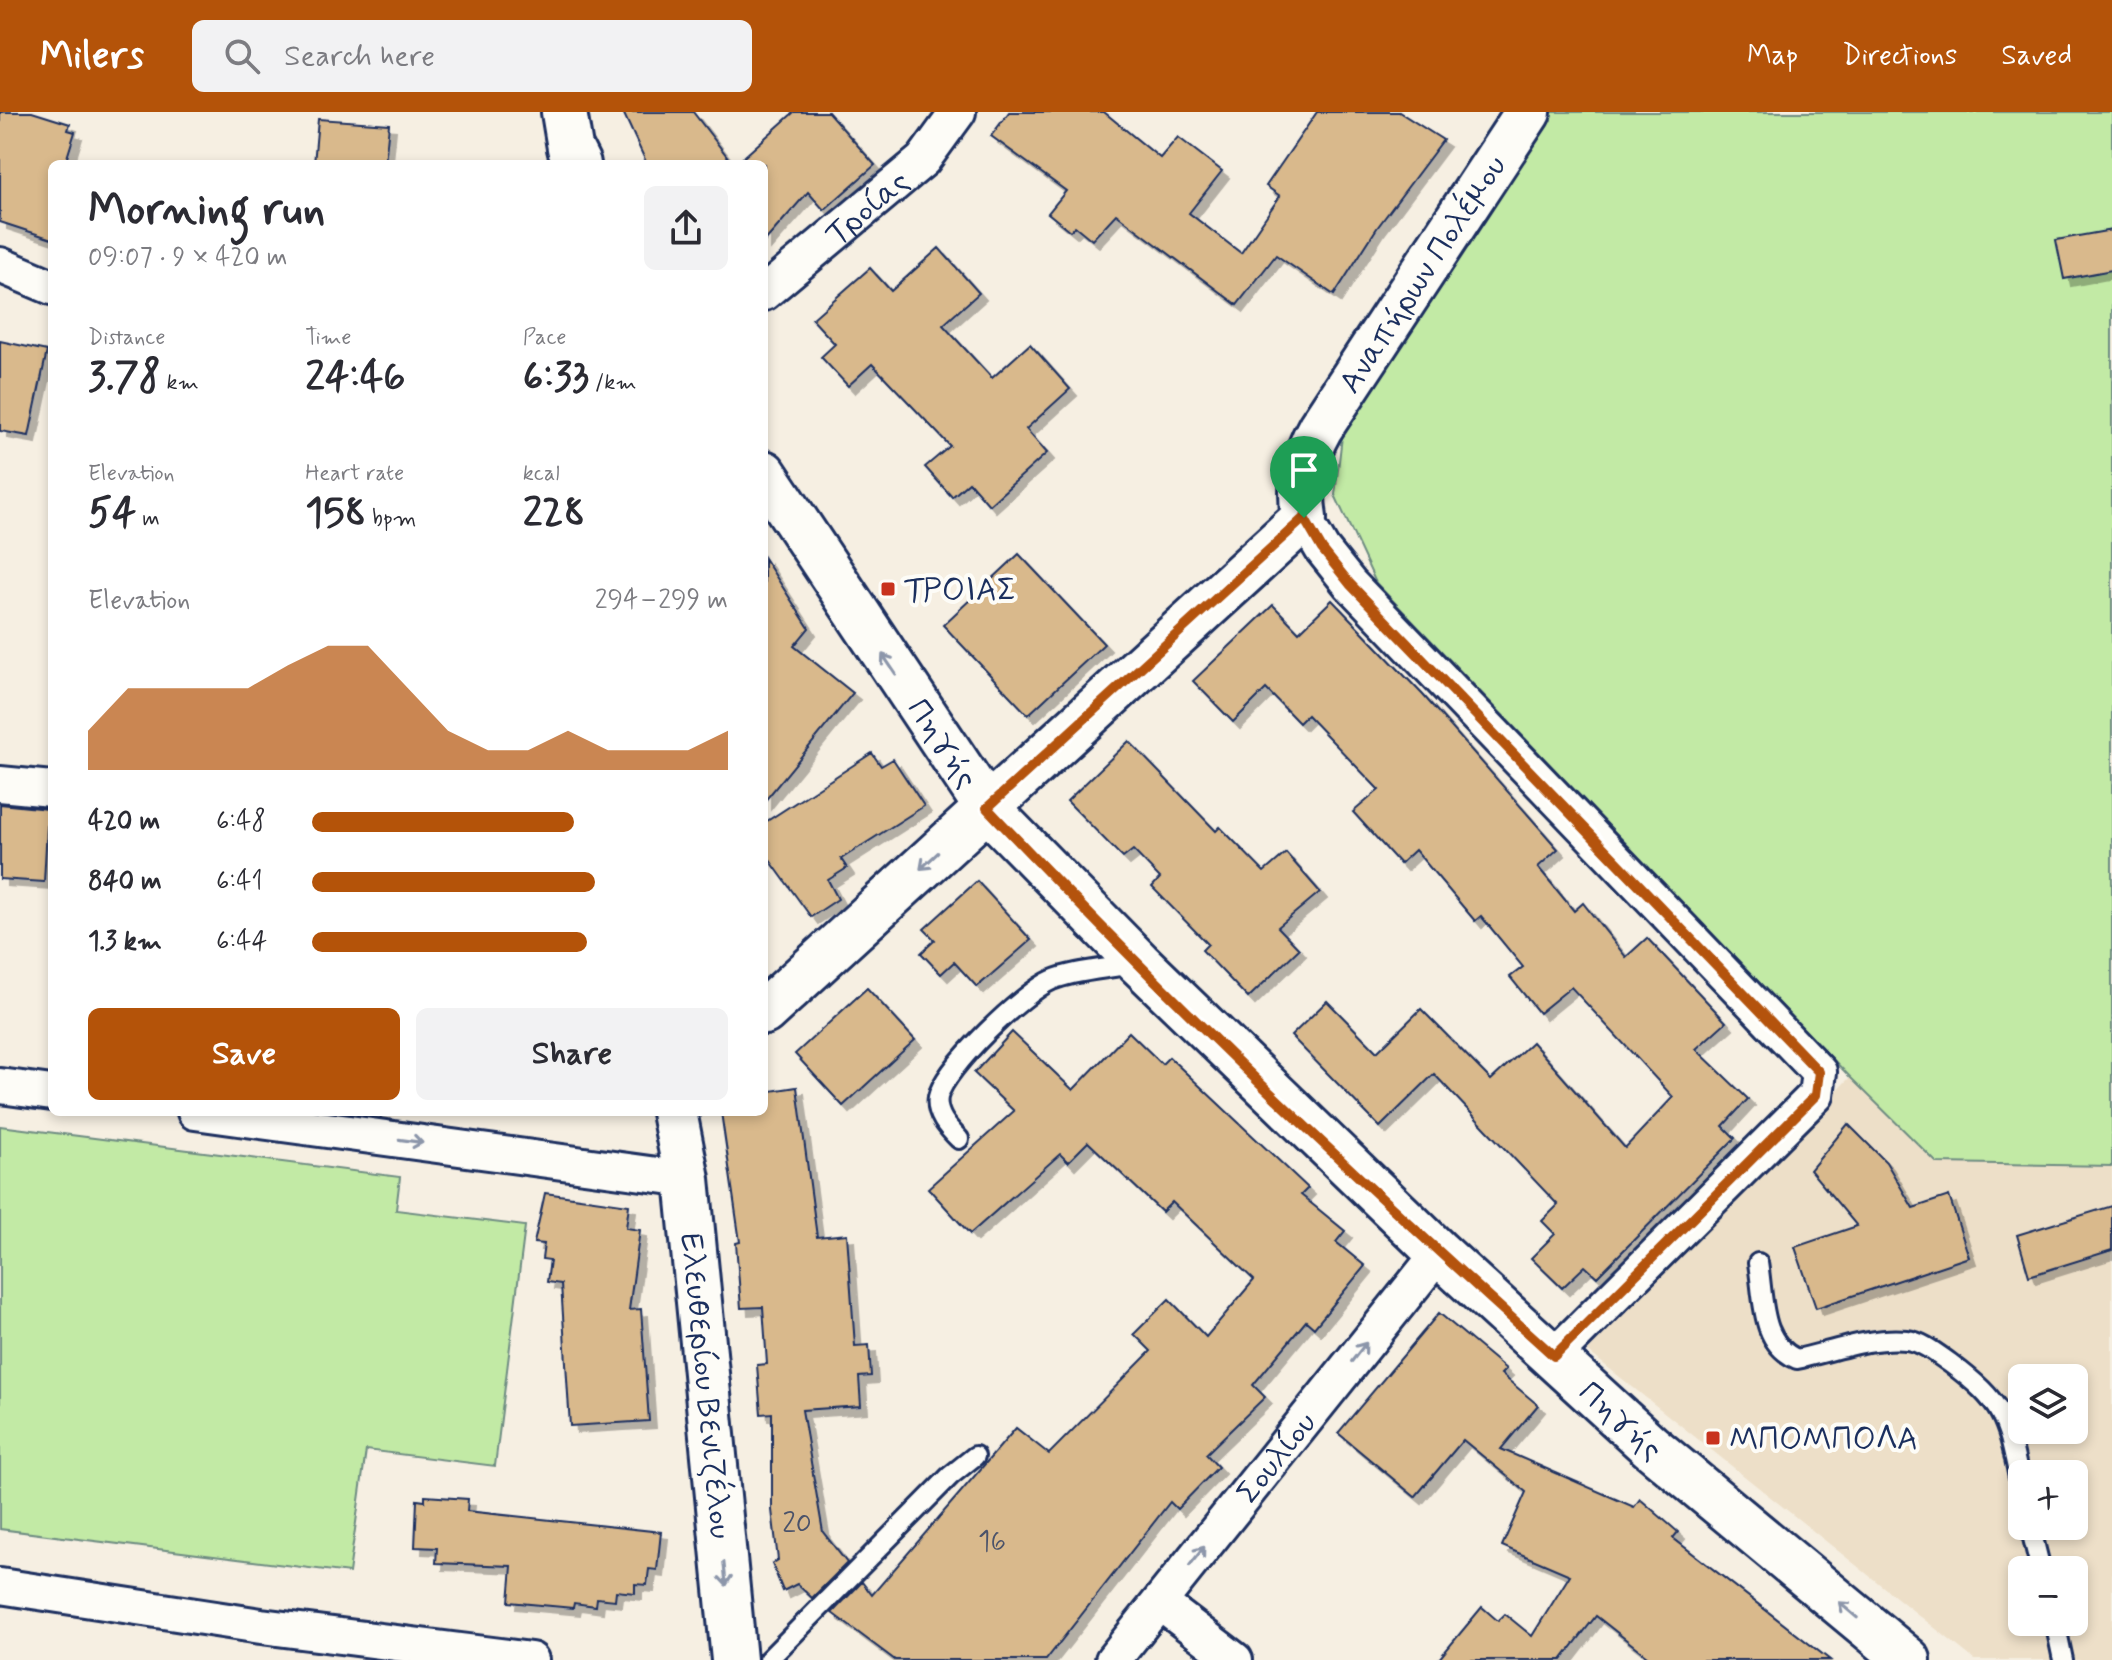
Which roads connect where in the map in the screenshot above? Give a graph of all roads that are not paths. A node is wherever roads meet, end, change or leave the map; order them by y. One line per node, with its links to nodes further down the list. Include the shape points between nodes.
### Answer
1 (958, 112): 5 (street, Τροίας, via 923,160)
2 (1528, 112): 7 (main road, Αναπήρων Πολέμου, via 1320,428 1303,467)
3 (0, 265): 4 (street)
4 (48, 285)
5 (768, 290)
6 (768, 479): 10 (main road, Πηγής, one-way to 6)
7 (1304, 518): 10 (main road); 21 (street, via 1350,584 1816,1066 1816,1095)
8 (0, 784): 9 (street)
9 (48, 789)
10 (987, 808): 11 (main road, Πηγής); 12 (main road, one-way to 12)
11 (1139, 963): 17 (lane, via 1052,980 1019,1002 952,1072 938,1096 939,1113); 19 (main road, Πηγής)
12 (768, 1008)
13 (0, 1086): 14 (street)
14 (48, 1092)
15 (224, 1116): 18 (street, one-way to 18)
16 (675, 1116): 18 (main road, Ελευθερίου Βενιζέλου)
17 (959, 1139)
18 (687, 1179): 28 (main road, Ελευθερίου Βενιζέλου, one-way to 28)
19 (1439, 1253): 21 (main road, Πηγής); 25 (street, Σουλίου, one-way to 19)
20 (1758, 1263): 23 (lane, via 1770,1336 1782,1353 1797,1359 1906,1340 1929,1348 1984,1389 2000,1410)
21 (1554, 1356): 32 (main road, Πηγής, one-way to 21, via 1650,1446)
22 (975, 1456): 29 (lane)
23 (2015, 1460)
24 (0, 1586): 27 (street)
25 (1160, 1603): 30 (street, Σουλίου); 31 (street)
26 (2058, 1636): 33 (lane)
27 (531, 1660)
28 (734, 1660)
29 (768, 1660)
30 (1113, 1660)
31 (1235, 1660)
32 (1908, 1660)
33 (2063, 1660)

